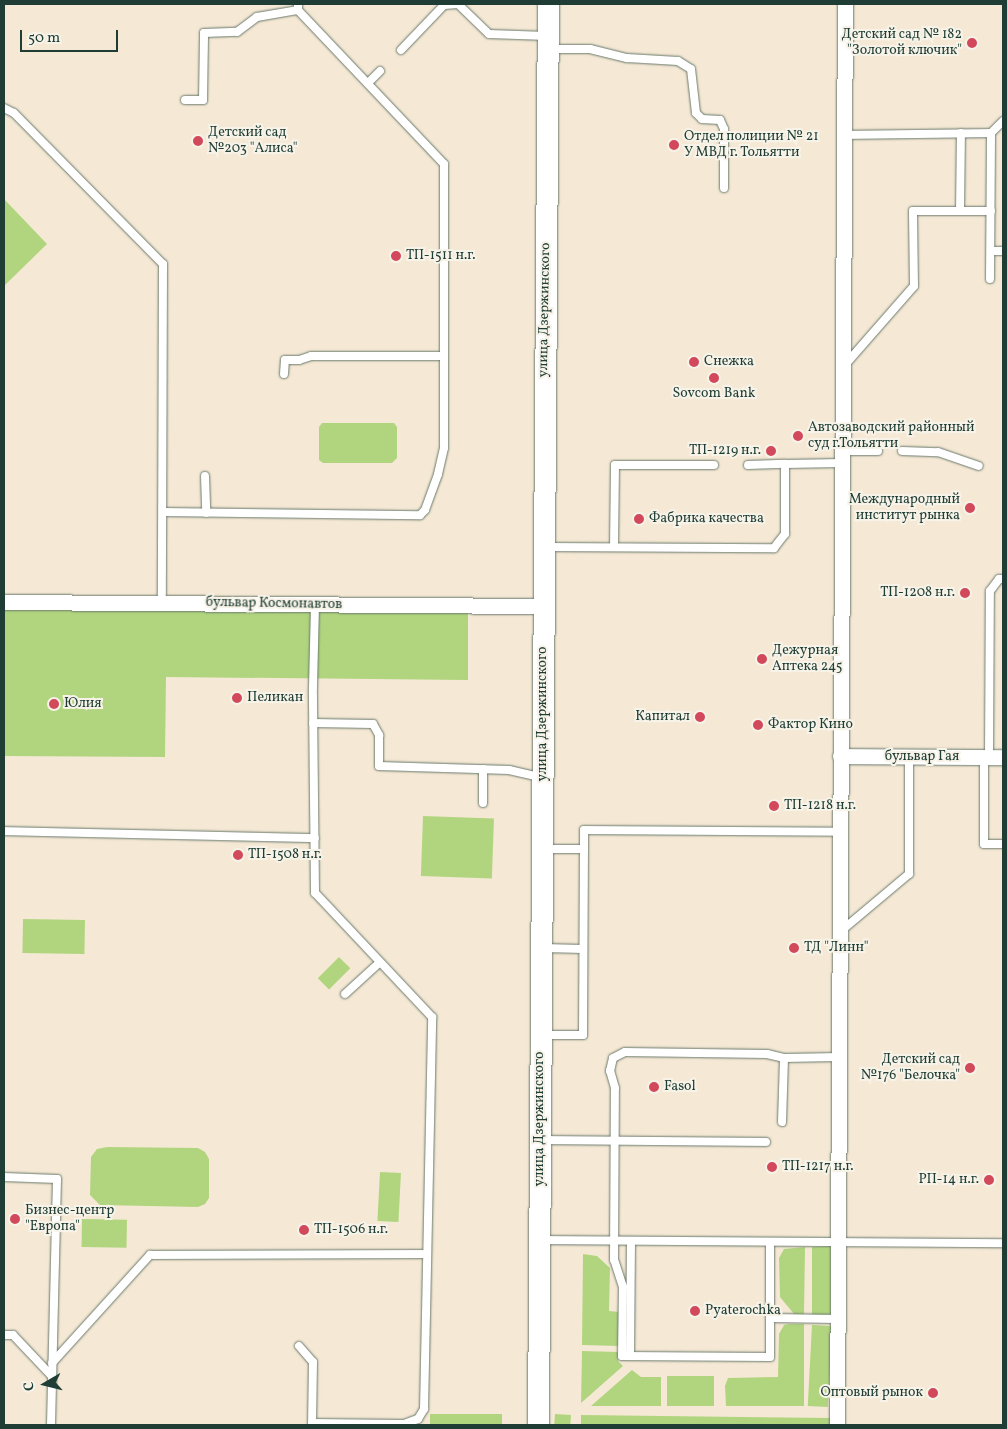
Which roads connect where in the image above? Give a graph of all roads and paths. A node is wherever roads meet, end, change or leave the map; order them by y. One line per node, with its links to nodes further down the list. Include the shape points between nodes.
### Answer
1 (548, 4): 4 (main road, улица Дзержинского)
2 (845, 4): 13 (street)
3 (298, 7): 7 (lane); 8 (lane, via 257,17 237,32 204,32 203,100)
4 (548, 43): 5 (lane, via 489,34 458,4 444,5); 14 (lane, via 627,58 678,61 691,69 696,113 702,120 720,120 724,129); 33 (main road, улица Дзержинского)
5 (401, 50)
6 (380, 71): 7 (lane)
7 (368, 83): 20 (lane, via 444,164)
8 (186, 100)
9 (4, 108): 31 (lane, via 14,113 163,264)
10 (1003, 121): 12 (lane)
11 (961, 133): 12 (lane); 13 (lane); 15 (lane)
12 (992, 133): 16 (lane)
13 (844, 135): 21 (street)
14 (724, 188)
15 (960, 211): 16 (lane); 21 (lane, via 913,211 914,286)
16 (991, 211): 18 (lane)
17 (1003, 250): 18 (lane)
18 (991, 251): 19 (lane)
19 (990, 279)
20 (444, 356): 22 (lane, via 311,356 285,360); 32 (lane, via 444,448 436,482 420,515)
21 (843, 367): 25 (street)
22 (284, 374)
23 (878, 451): 25 (lane)
24 (902, 451): 29 (lane, via 938,452)
25 (842, 457): 26 (lane); 41 (street)
26 (785, 464): 28 (lane); 34 (lane, via 785,534 774,548)
27 (714, 465): 34 (lane, via 615,465)
28 (748, 465)
29 (979, 466)
30 (205, 476): 32 (lane)
31 (163, 512): 32 (lane); 37 (lane)
32 (206, 513)
33 (543, 547): 34 (lane); 39 (main road, улица Дзержинского)
34 (614, 547)
35 (1003, 579): 43 (lane, via 999,579 990,591)
36 (4, 602): 37 (street, бульвар Космонавтов)
37 (162, 602): 38 (street, бульвар Космонавтов)
38 (315, 605): 39 (street, бульвар Космонавтов); 40 (lane)
39 (543, 606): 45 (main road, улица Дзержинского)
40 (313, 724): 44 (lane, via 373,724 379,735 379,766); 49 (lane)
41 (840, 756): 42 (street, бульвар Гая); 48 (street)
42 (909, 756): 43 (street, бульвар Гая); 53 (lane, via 909,874)
43 (992, 757): 50 (lane, via 984,844)
44 (483, 769): 45 (lane, via 509,770); 46 (lane)
45 (542, 778): 51 (main road, улица Дзержинского)
46 (483, 803)
47 (4, 831): 49 (lane)
48 (840, 832): 52 (lane, via 584,830); 53 (street)
49 (315, 838): 56 (lane, via 315,893)
50 (1003, 844)
51 (542, 848): 52 (lane); 54 (main road, улица Дзержинского)
52 (584, 849): 55 (lane)
53 (839, 932): 59 (street)
54 (542, 948): 55 (lane); 58 (main road, улица Дзержинского)
55 (584, 949): 58 (lane, via 583,1035)
56 (380, 962): 57 (lane); 72 (lane, via 432,1017)
57 (345, 994)
58 (541, 1035): 62 (main road, улица Дзержинского)
59 (839, 1057): 60 (lane); 71 (street)
60 (784, 1058): 61 (lane); 63 (lane, via 767,1054 625,1052 613,1058 610,1071 615,1088)
61 (782, 1122)
62 (540, 1140): 63 (lane); 66 (main road, улица Дзержинского)
63 (615, 1140): 64 (lane); 67 (lane)
64 (766, 1142)
65 (4, 1177): 78 (lane, via 57,1179)
66 (539, 1240): 67 (lane); 82 (main road, улица Дзержинского)
67 (614, 1241): 68 (lane); 77 (lane, via 614,1260 622,1287 622,1356)
68 (631, 1241): 69 (lane); 77 (lane)
69 (770, 1243): 71 (lane); 73 (lane)
70 (1003, 1243): 71 (lane)
71 (838, 1244): 74 (street)
72 (426, 1254): 78 (lane, via 150,1255); 80 (lane, via 424,1409 418,1419 404,1424)
73 (770, 1318): 74 (lane); 77 (lane, via 770,1357)
74 (838, 1319): 83 (street)
75 (4, 1334): 79 (lane, via 13,1334)
76 (299, 1346): 80 (lane, via 313,1362)
77 (630, 1356)
78 (52, 1364): 79 (lane)
79 (51, 1375): 81 (lane)
80 (312, 1424)
81 (51, 1425)
82 (538, 1425)
83 (837, 1425)

